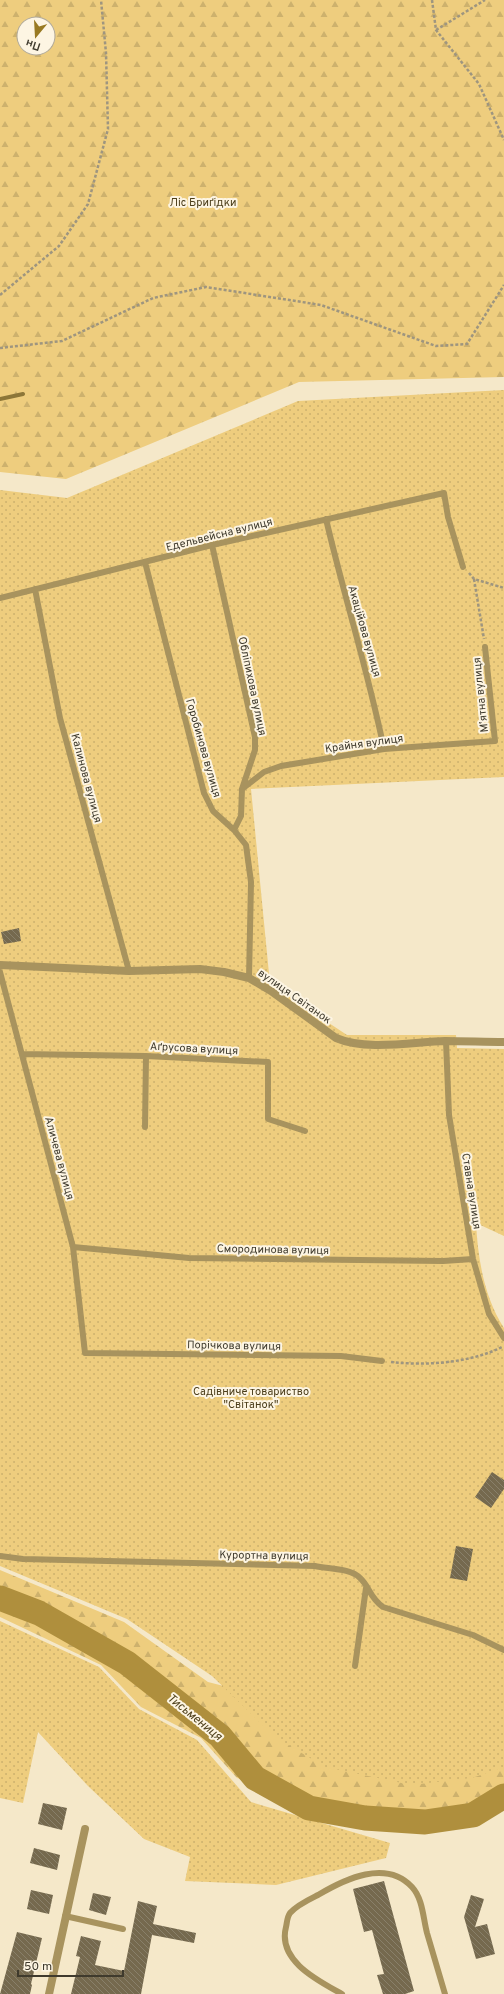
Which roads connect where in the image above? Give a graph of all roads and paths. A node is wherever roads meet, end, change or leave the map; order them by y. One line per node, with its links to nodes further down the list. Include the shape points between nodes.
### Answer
1 (101, 0): 7 (path, via 106,53 108,129 88,204 59,246)
2 (432, 0): 4 (path)
3 (485, 0): 4 (path)
4 (436, 30): 5 (path, via 479,84)
5 (504, 140)
6 (504, 285): 8 (path, via 467,344 436,346 321,305 206,287 153,298 62,341)
7 (0, 295)
8 (0, 348)
9 (326, 519): 10 (lane, Едельвейсна вулиця); 12 (lane, Едельвейсна вулиця, via 444,493 448,517); 19 (lane, Акаційова вулиця, via 344,594 372,689)
10 (212, 545): 11 (lane, Едельвейсна вулиця); 20 (lane, Обліпихова вулиця, via 255,737 255,750)
11 (145, 562): 15 (lane, Едельвейсна вулиця); 21 (lane, Горобинова вулиця, via 204,793 213,811)
12 (463, 567): 13 (path)
13 (474, 579): 14 (path); 17 (path)
14 (504, 588)
15 (35, 589): 16 (lane, Едельвейсна вулиця); 23 (lane, Калинова вулиця, via 60,718)
16 (0, 598)
17 (485, 647): 18 (lane, Мʼятна вулиця)
18 (495, 741): 19 (lane, Крайня вулиця)
19 (384, 749): 20 (lane, Крайня вулиця, via 281,766 254,778)
20 (242, 789): 21 (lane, Обліпихова вулиця, via 241,816)
21 (234, 830): 25 (lane, Горобинова вулиця, via 246,846 249,859)
22 (0, 965): 23 (street, вулиця Світанок)
23 (129, 971): 25 (street, вулиця Світанок, via 200,969)
24 (0, 972): 28 (lane, Аличева вулиця)
25 (249, 978): 26 (street, вулиця Світанок, via 347,1043)
26 (446, 1041): 27 (street, вулиця Світанок); 33 (lane, Ставна вулиця, via 449,1115)
27 (504, 1042)
28 (22, 1054): 29 (lane, Аґрусова вулиця); 32 (lane, Аличева вулиця)
29 (146, 1056): 30 (lane); 31 (lane, Аґрусова вулиця, via 268,1062 268,1119)
30 (145, 1126)
31 (305, 1131)
32 (73, 1247): 33 (lane, Смородинова вулиця, via 189,1258 443,1261); 36 (lane, Аличева вулиця)
33 (473, 1259): 34 (lane, Ставна вулиця, via 489,1314)
34 (504, 1338)
35 (504, 1346): 37 (path, via 484,1354 453,1360 419,1364)
36 (85, 1353): 37 (lane, Порічкова вулиця, via 341,1356)
37 (382, 1361)
38 (0, 1556): 39 (lane, Курортна вулиця, via 23,1559 315,1566 349,1572 360,1577)
39 (366, 1588): 40 (lane, Курортна вулиця, via 383,1607 473,1635); 41 (lane)
40 (504, 1650)
41 (355, 1666)
42 (85, 1828): 43 (street)
43 (65, 1916): 44 (lane); 45 (street)
44 (122, 1929)
45 (48, 1994)
46 (342, 1994): 47 (lane, via 309,1975 292,1956 285,1945 286,1926 289,1915 297,1906 345,1879 373,1873 387,1874 403,1880 419,1897 426,1931)
47 (445, 1994)

